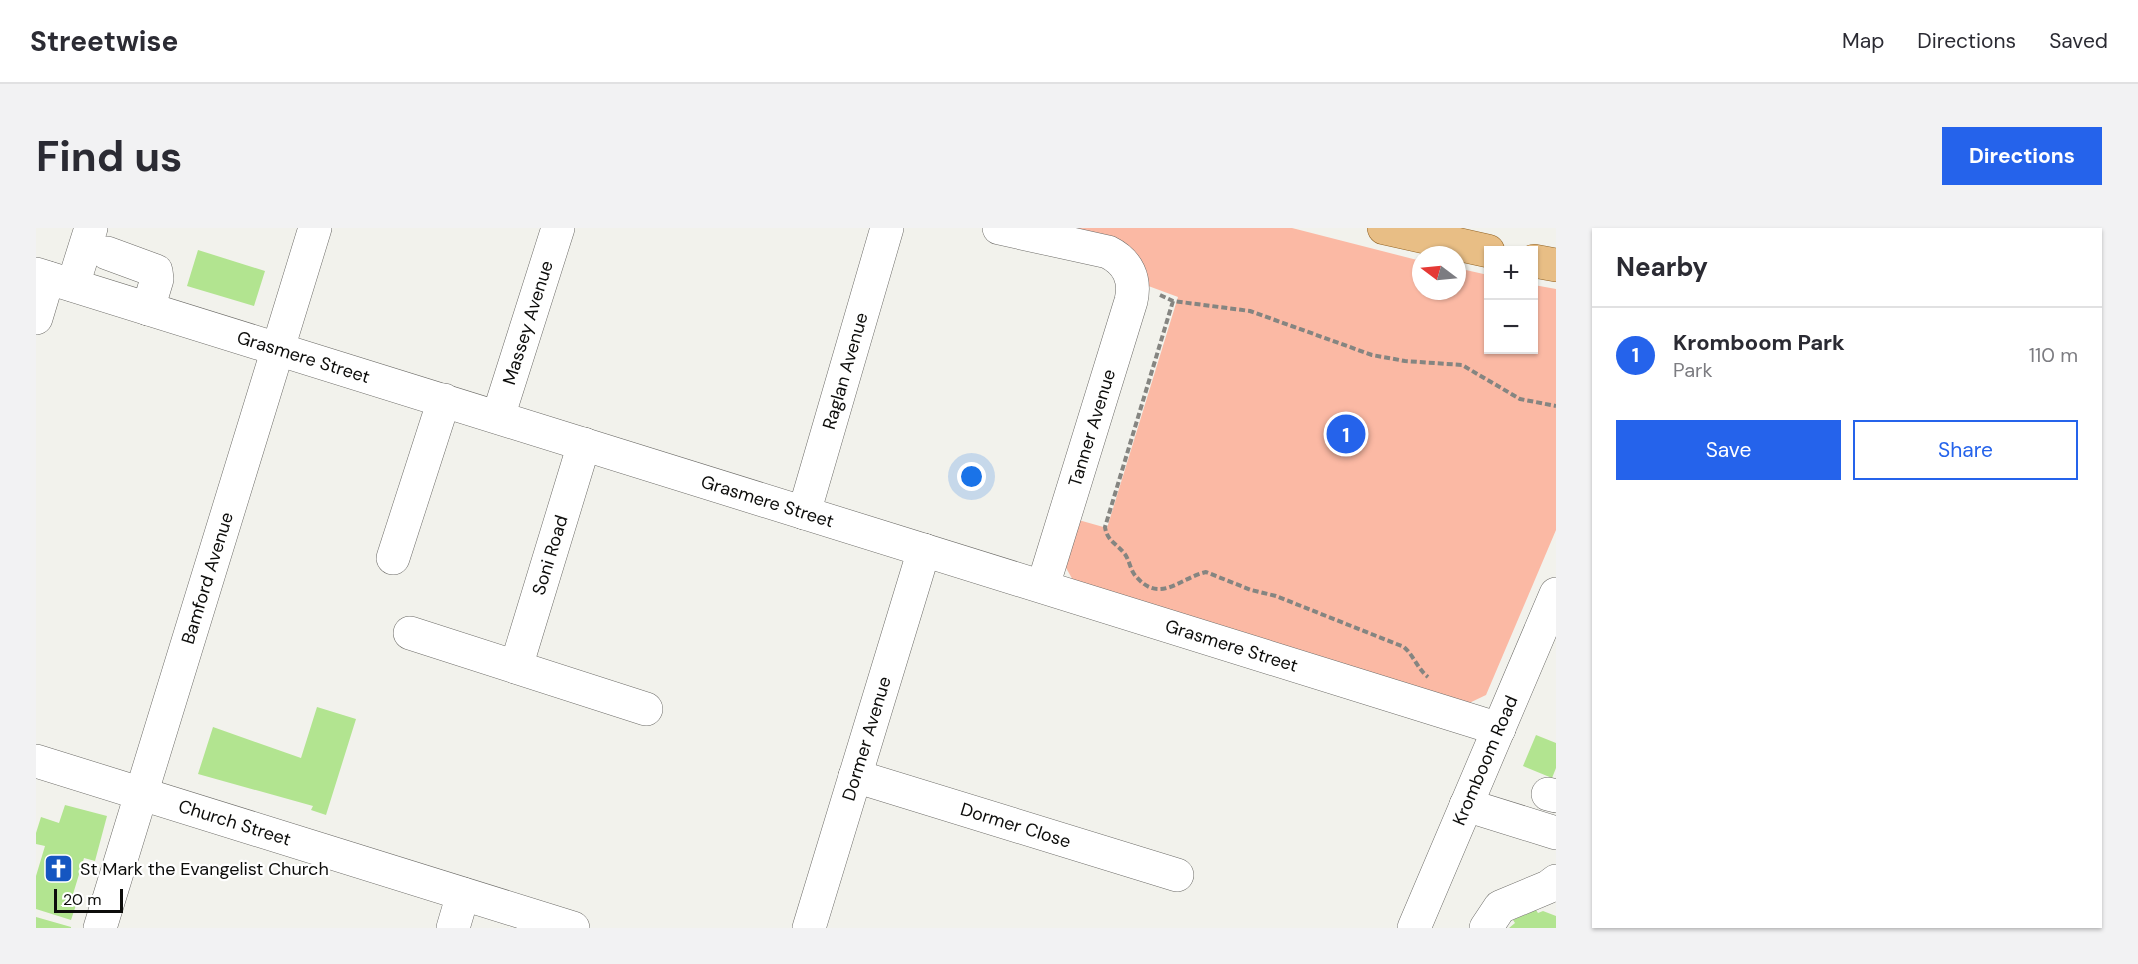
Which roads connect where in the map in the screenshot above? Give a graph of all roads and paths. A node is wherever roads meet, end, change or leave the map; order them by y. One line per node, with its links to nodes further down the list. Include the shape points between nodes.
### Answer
1 (315, 228): 14 (street, Bamford Avenue)
2 (558, 228): 17 (street, Massey Avenue)
3 (887, 228): 19 (street, Raglan Avenue)
4 (999, 228): 22 (street, Tanner Avenue, via 1108,252 1128,269 1133,285)
5 (1384, 228): 7 (main road)
6 (99, 241): 10 (street); 11 (street, via 154,268 158,275)
7 (1484, 250)
8 (1538, 262): 9 (main road)
9 (1556, 266)
10 (52, 279): 11 (street, Grasmere Street); 12 (street)
11 (151, 300): 13 (street); 14 (street, Grasmere Street)
12 (36, 318)
13 (248, 320)
14 (278, 349): 15 (street, Grasmere Street); 31 (street, Bamford Avenue)
15 (444, 400): 17 (street, Grasmere Street); 21 (street)
16 (1556, 406): 26 (path, via 1520,399 1462,365 1372,355 1250,311 1173,301 1105,527 1106,536 1125,553 1133,572 1144,584 1157,589 1173,588 1206,572 1404,647 1431,679)
17 (498, 417): 18 (street, Grasmere Street)
18 (584, 444): 19 (street, Grasmere Street); 25 (street, Soni Road)
19 (804, 513): 20 (street, Grasmere Street)
20 (924, 550): 22 (street, Grasmere Street); 30 (street, Dormer Avenue)
21 (393, 558)
22 (1043, 586): 26 (street, Grasmere Street)
23 (1556, 594): 28 (street, Kromboom Road)
24 (410, 633): 25 (street)
25 (516, 667): 27 (street)
26 (1424, 705): 28 (street, Grasmere Street)
27 (646, 709)
28 (1499, 729): 32 (street, Kromboom Road)
29 (36, 762): 31 (street, Church Street)
30 (855, 776): 34 (street, Dormer Close); 40 (street, Dormer Avenue)
31 (142, 794): 36 (street, Church Street); 37 (street, Bamford Avenue)
32 (1466, 806): 33 (street); 41 (street, Kromboom Road)
33 (1556, 833)
34 (1177, 875)
35 (1556, 881): 42 (street, via 1500,908)
36 (464, 894): 38 (street); 39 (street, Church Street)
37 (100, 928)
38 (453, 928)
39 (573, 928)
40 (809, 928)
41 (1414, 928)
42 (1486, 928)

